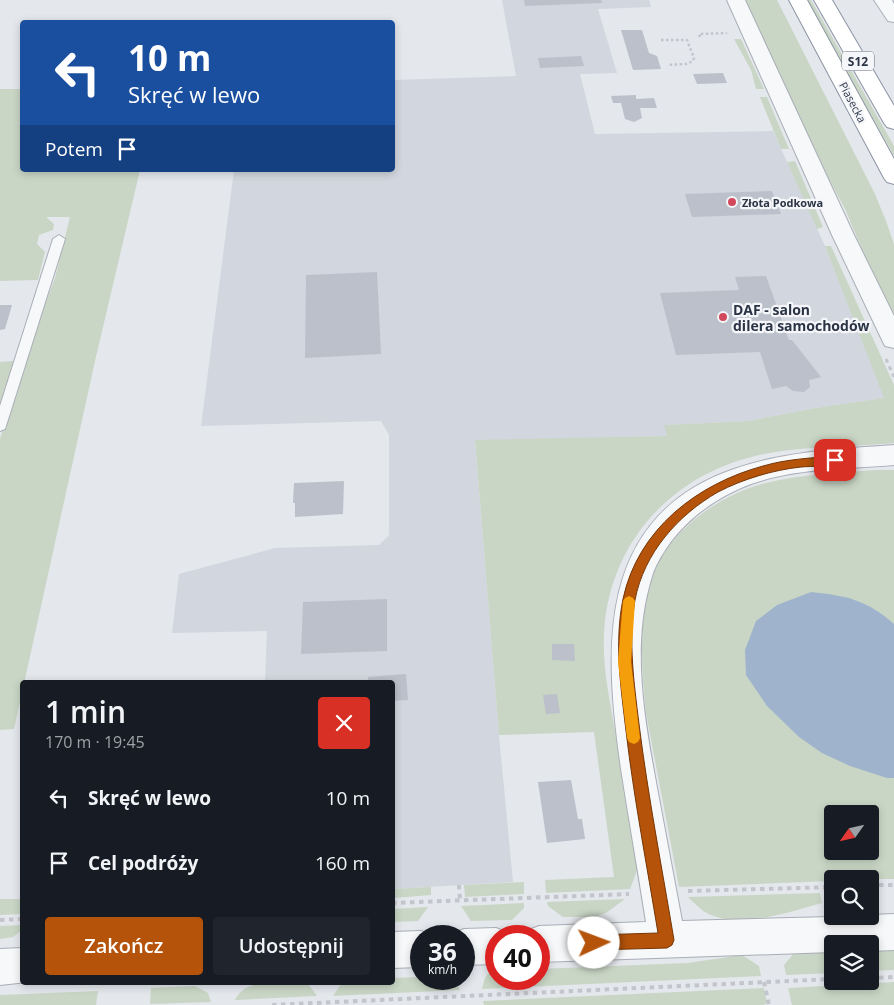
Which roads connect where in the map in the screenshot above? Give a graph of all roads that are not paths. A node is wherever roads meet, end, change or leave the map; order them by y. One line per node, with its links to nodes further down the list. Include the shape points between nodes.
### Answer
1 (736, 0): 9 (street)
2 (798, 0): 7 (highway, Piasecka / S12)
3 (823, 0): 6 (highway, Piasecka / S12)
4 (883, 0): 5 (street)
5 (894, 17)
6 (894, 123)
7 (894, 178)
8 (59, 239): 10 (lane)
9 (894, 340)
10 (0, 426)
11 (882, 456): 13 (street, via 799,463 764,470 716,488 694,501 662,531 637,574 629,600 625,662 636,760)
12 (894, 932): 13 (street)
13 (667, 940): 14 (street)
14 (550, 944)
15 (410, 949): 16 (street)
16 (395, 950)
17 (20, 966): 18 (street)
18 (0, 967)

